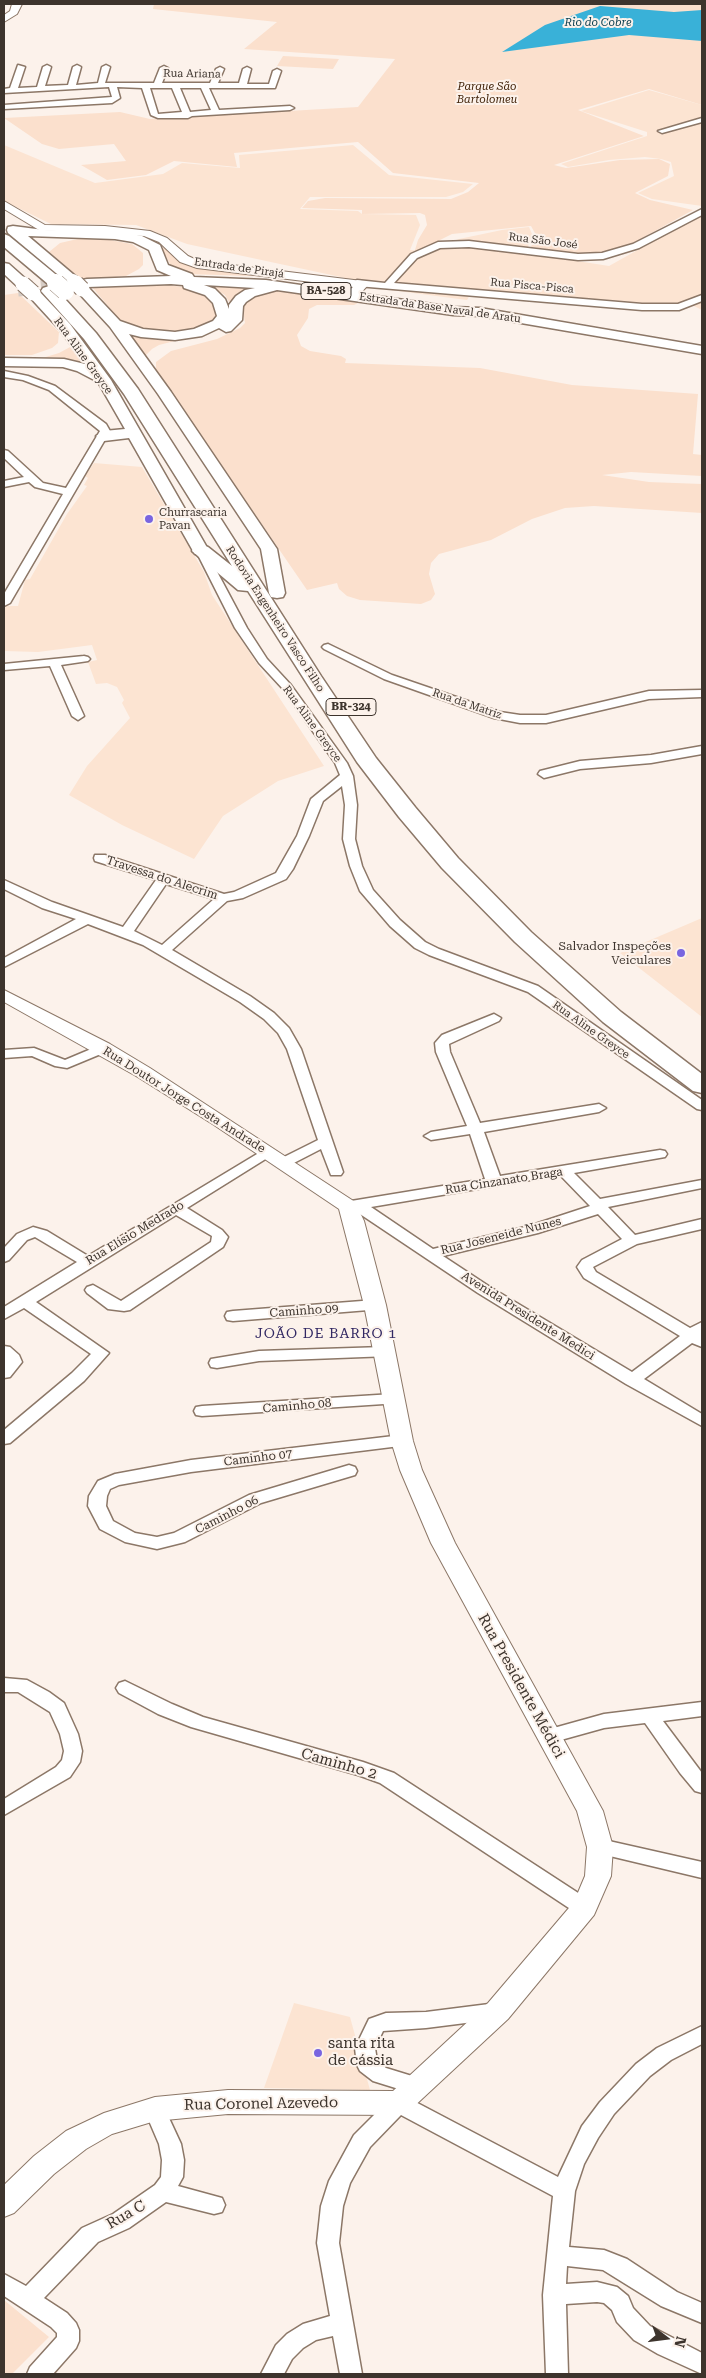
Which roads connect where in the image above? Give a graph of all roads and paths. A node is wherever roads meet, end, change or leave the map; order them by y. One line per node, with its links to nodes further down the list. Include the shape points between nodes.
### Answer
1 (17, 4): 2 (main road, via 14,12)
2 (4, 18)
3 (21, 67): 20 (street)
4 (47, 67): 19 (street)
5 (77, 67): 18 (street)
6 (106, 67): 11 (street)
7 (164, 68): 14 (street)
8 (220, 69): 16 (street)
9 (247, 69): 17 (street)
10 (277, 71): 17 (street, Rua Ariana, via 268,88)
11 (101, 85): 12 (street, Rua Ariana); 18 (street, Rua Ariana)
12 (112, 85): 13 (street, Rua Ariana); 25 (street, via 116,98 108,102)
13 (145, 85): 14 (street, Rua Ariana); 30 (street, via 155,115)
14 (157, 85): 15 (street, Rua Ariana)
15 (175, 85): 16 (street, Rua Ariana); 30 (street)
16 (208, 86): 17 (street, Rua Ariana); 29 (street)
17 (238, 86): 22 (street)
18 (71, 87): 19 (street, Rua Ariana)
19 (40, 88): 20 (street, Rua Ariana)
20 (13, 90): 21 (street, Rua Ariana)
21 (4, 91)
22 (238, 94)
23 (273, 101): 27 (street)
24 (242, 103): 28 (street)
25 (4, 107)
26 (290, 108): 27 (street)
27 (277, 109): 28 (street)
28 (246, 111): 29 (street)
29 (216, 114): 30 (street)
30 (188, 116)
31 (702, 120): 32 (street)
32 (662, 131)
33 (4, 204): 35 (main road, Entrada de Pirajá, via 39,226)
34 (702, 212): 45 (street, Rua São José, via 630,249 603,256 571,256 469,244 438,245 414,256)
35 (54, 230): 37 (main road); 48 (main road, Entrada de Pirajá, via 105,229 146,233 163,240 184,259 198,264)
36 (7, 232): 37 (main road); 39 (main road); 47 (highway, Rodovia Engenheiro Vasco Filho / BR-324)
37 (70, 234): 41 (main road, via 137,239 155,248 166,270)
38 (4, 252): 47 (highway, Rodovia Engenheiro Vasco Filho / BR-324)
39 (41, 252): 43 (main road, via 53,242 87,236 123,238 145,248 151,258 147,268); 47 (main road)
40 (4, 267): 47 (main road, Rua Aline Greyce)
41 (195, 278): 42 (main road); 48 (main road, via 292,281)
42 (171, 280): 44 (main road, Estrada da Base Naval de Aratu / BA-528); 46 (main road, Estrada da Base Naval de Aratu / BA-528)
43 (116, 281): 44 (main road, Estrada da Base Naval de Aratu / BA-528); 47 (main road, Estrada da Base Naval de Aratu / BA-528)
44 (153, 281): 51 (main road, via 188,285 210,292 222,306 222,320 205,331 182,335 141,333)
45 (388, 285): 48 (street, Rua Pisca-Pisca); 49 (street, Rua Pisca-Pisca, via 651,307 679,306)
46 (287, 286): 48 (main road, Estrada da Base Naval de Aratu / BA-528); 55 (main road, via 250,293 236,305 235,320 230,326 208,336)
47 (49, 287): 51 (main road); 52 (main road, Rua Aline Greyce); 71 (highway, Rodovia Engenheiro Vasco Filho / BR-324, via 105,332 142,383 219,499)
48 (355, 289): 50 (main road, Entrada de Pirajá, via 459,305)
49 (702, 298)
50 (480, 312): 54 (main road, Estrada da Base Naval de Aratu)
51 (115, 324): 59 (main road)
52 (65, 327): 58 (main road, via 67,336 61,347 35,357); 61 (main road, Rua Aline Greyce)
53 (702, 345): 54 (main road)
54 (677, 346): 56 (main road, Estrada da Base Naval de Aratu)
55 (164, 348)
56 (702, 350)
57 (151, 355): 59 (main road, via 147,363)
58 (4, 360): 61 (main road, via 64,364 82,368)
59 (149, 372): 71 (main road, via 269,549)
60 (4, 374): 63 (street, via 52,388 102,426)
61 (104, 380): 62 (main road, Rua Aline Greyce)
62 (133, 433): 63 (main road); 68 (main road, Rua Aline Greyce)
63 (104, 436): 67 (street)
64 (4, 453): 65 (street)
65 (31, 478): 66 (street); 67 (street, via 47,489)
66 (4, 484)
67 (70, 492): 72 (street)
68 (201, 551): 69 (highway); 70 (street, Rua Aline Greyce)
69 (237, 580): 70 (highway); 71 (highway)
70 (216, 582): 81 (street, Rua Aline Greyce, via 263,661 287,687)
71 (269, 596): 94 (highway, Rodovia Engenheiro Vasco Filho / BR-324, via 416,801 500,892 586,973); 95 (highway, Rodovia Engenheiro Vasco Filho / BR-324, via 368,762 450,863 523,937 612,1017)
72 (4, 603)
73 (328, 647): 77 (street, Rua da Matriz, via 388,677 498,715 520,719 546,719 649,695)
74 (84, 659): 75 (street)
75 (55, 664): 76 (street); 78 (street)
76 (4, 667)
77 (702, 694)
78 (78, 716)
79 (702, 750): 80 (street, via 651,759 580,765)
80 (544, 774)
81 (347, 776): 85 (street, via 317,799 303,836 280,876 238,895); 96 (street, Rua Aline Greyce, via 351,805 349,839 356,866 367,891 395,924 434,952 533,990)
82 (100, 858): 83 (street, Travessa do Alecrim)
83 (163, 879): 85 (street, Travessa do Alecrim); 87 (street)
84 (4, 884): 86 (street, via 47,905)
85 (223, 898): 88 (street)
86 (87, 919): 87 (street); 89 (street)
87 (126, 932): 88 (street)
88 (164, 950): 100 (street, via 245,999 284,1031 294,1049)
89 (4, 963)
90 (8, 996): 92 (main road, Rua Doutor Jorge Costa Andrade)
91 (494, 1018): 98 (street, via 442,1043)
92 (103, 1048): 93 (street, via 67,1064 34,1052); 101 (main road, Rua Doutor Jorge Costa Andrade)
93 (4, 1054)
94 (702, 1066)
95 (702, 1086)
96 (702, 1106)
97 (599, 1108): 98 (street)
98 (475, 1128): 99 (street); 106 (street)
99 (431, 1136)
100 (324, 1142): 103 (street); 105 (street)
101 (266, 1152): 103 (main road, Rua Doutor Jorge Costa Andrade); 110 (street, Rua Elísio Medrado)
102 (660, 1154): 104 (street, Rua Cinzanato Braga)
103 (283, 1163): 108 (main road, Rua Doutor Jorge Costa Andrade)
104 (564, 1171): 106 (street, Rua Cinzanato Braga); 109 (street)
105 (336, 1172)
106 (494, 1182): 108 (street, Rua Cinzanato Braga)
107 (702, 1184): 109 (street, Rua Joseneide Nunes)
108 (352, 1206): 113 (street, Avenida Presidente Medici); 118 (main road, Rua Presidente Médici)
109 (598, 1206): 112 (street); 113 (street, Rua Joseneide Nunes, via 511,1236)
110 (176, 1208): 115 (street, Rua Elísio Medrado); 116 (street, via 220,1236 218,1244 124,1306 114,1305)
111 (702, 1224): 112 (street)
112 (632, 1240): 121 (street, via 587,1263 586,1271)
113 (430, 1254): 126 (street, Avenida Presidente Medici)
114 (4, 1257): 115 (street, via 26,1234 32,1232 42,1234)
115 (87, 1262): 117 (street, Rua Elísio Medrado)
116 (93, 1290)
117 (24, 1301): 119 (street, Rua Elísio Medrado); 130 (street, via 101,1353)
118 (375, 1305): 120 (street, Caminho 09); 123 (main road, Rua Presidente Médici)
119 (4, 1314)
120 (233, 1316)
121 (699, 1335): 126 (street)
122 (4, 1351): 125 (street, via 14,1362)
123 (384, 1352): 124 (street, via 308,1352); 127 (main road, Rua Presidente Médici)
124 (217, 1363)
125 (5, 1372)
126 (632, 1380): 129 (street, Avenida Presidente Medici)
127 (393, 1399): 128 (street, Caminho 08); 131 (main road, Rua Presidente Médici)
128 (202, 1411)
129 (702, 1421)
130 (4, 1439)
131 (402, 1441): 133 (street, Caminho 07, via 191,1466 115,1480 104,1485 98,1496 96,1506); 138 (main road, Rua Presidente Médici, via 443,1543)
132 (349, 1471): 133 (street, Caminho 06, via 255,1499 179,1538 157,1543 131,1538)
133 (106, 1525)
134 (4, 1685): 140 (street, via 21,1685 57,1708 73,1751 71,1762 63,1772)
135 (125, 1688): 143 (street, Caminho 2, via 198,1722 386,1778)
136 (702, 1709): 137 (street)
137 (650, 1716): 138 (street, via 604,1721); 139 (street)
138 (550, 1736): 141 (main road, Rua Presidente Médici, via 590,1811)
139 (702, 1786)
140 (4, 1808)
141 (600, 1848): 142 (street); 143 (main road, Rua Presidente Médici, via 598,1876)
142 (702, 1870)
143 (585, 1908): 144 (main road, Rua Presidente Médici)
144 (498, 2011): 146 (main road, Rua Presidente Médici); 146 (street, via 426,2020 386,2021 376,2025 365,2048 367,2066)
145 (702, 2034): 148 (street, via 664,2054 643,2070 607,2108 590,2132)
146 (408, 2095): 147 (main road, Rua Coronel Azevedo, via 228,2102); 148 (street); 157 (street, via 362,2141 340,2181 332,2206 328,2243)
147 (155, 2109): 149 (street, via 173,2160 172,2177); 150 (main road, Rua Coronel Azevedo, via 104,2125 76,2140 44,2165)
148 (564, 2191): 152 (street)
149 (163, 2192): 151 (street); 155 (street, Rua C, via 122,2222 90,2235)
150 (4, 2204)
151 (214, 2206)
152 (557, 2255): 154 (street); 156 (street, via 604,2260 669,2299)
153 (4, 2284): 155 (street)
154 (554, 2295): 158 (street, via 609,2294 620,2303 625,2315 642,2333); 162 (street)
155 (28, 2300): 159 (street, via 64,2325 69,2337)
156 (702, 2313)
157 (341, 2324): 160 (street, via 311,2331 295,2341 284,2352); 161 (street)
158 (702, 2364)
159 (38, 2374)
160 (272, 2374)
161 (351, 2374)
162 (557, 2374)

